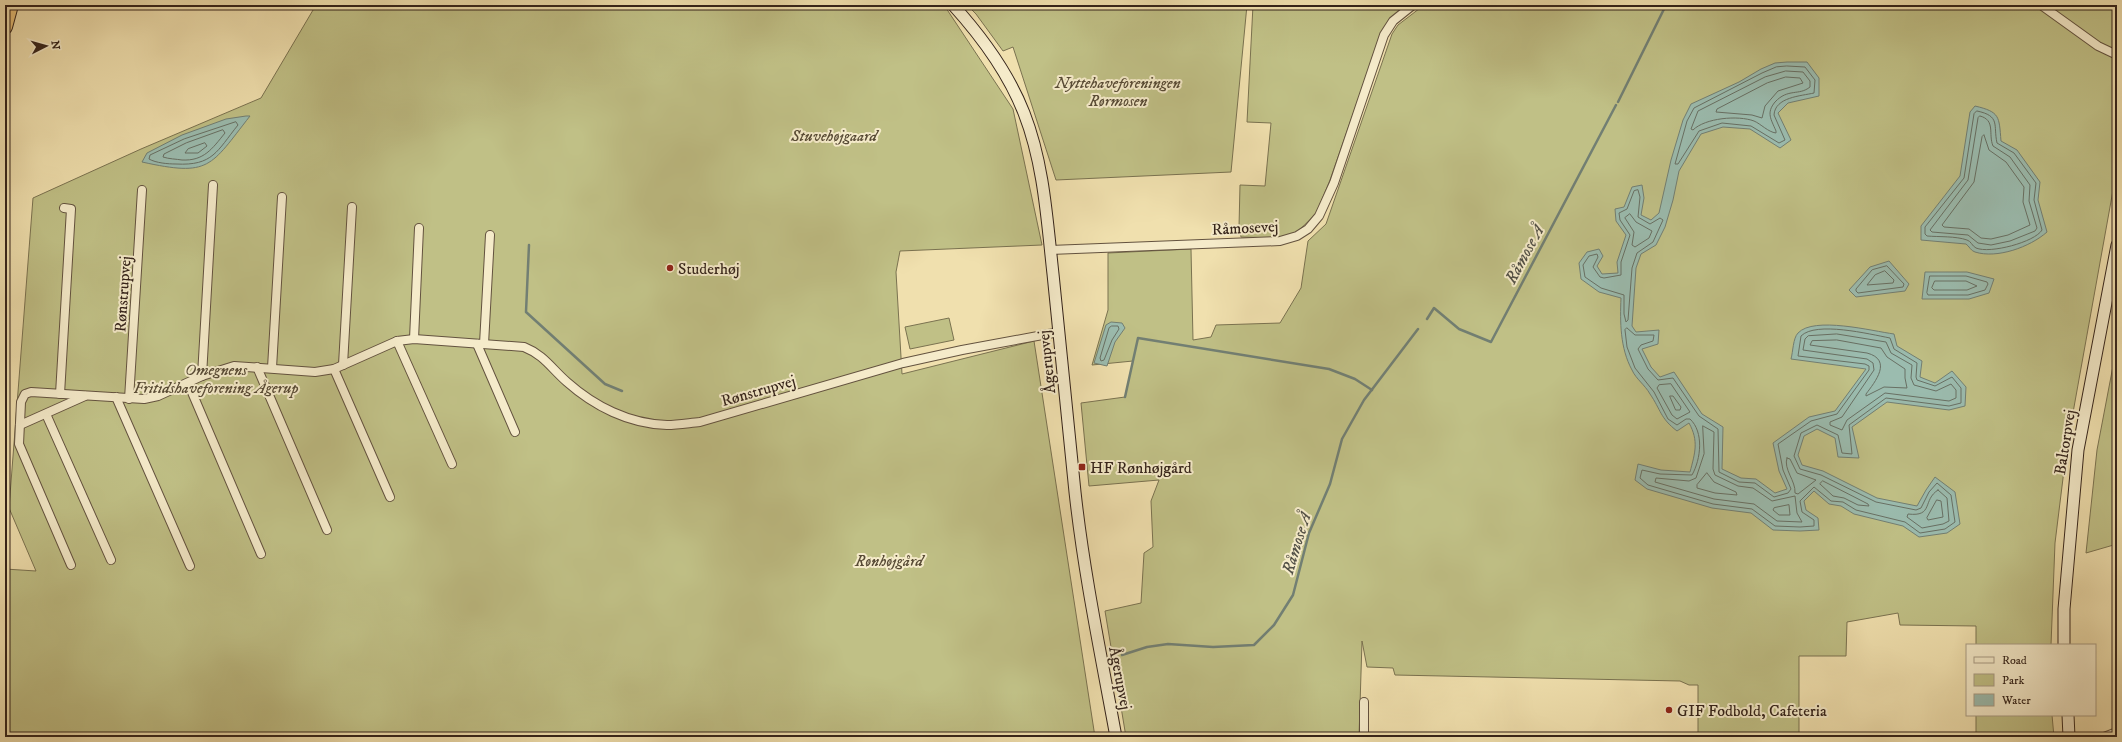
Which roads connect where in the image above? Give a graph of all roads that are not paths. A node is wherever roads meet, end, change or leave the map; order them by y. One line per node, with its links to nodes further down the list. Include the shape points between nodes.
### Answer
1 (10, 5): 5 (highway)
2 (953, 5): 15 (street, Ågerupvej, via 975,29 997,61 1024,112 1038,160)
3 (1413, 5): 15 (street, Råmosevej, via 1393,21 1384,35 1334,183 1319,216 1308,229 1297,236 1280,241)
4 (2041, 5): 6 (street, via 2098,46)
5 (5, 27)
6 (2117, 54)
7 (213, 185): 24 (street)
8 (142, 190): 29 (street, Rønstrupvej)
9 (282, 197): 22 (street)
10 (352, 207): 20 (street)
11 (64, 208): 26 (street, via 71,209)
12 (419, 228): 17 (street)
13 (490, 234): 19 (street)
14 (2117, 245): 40 (street, Baltorpvej, via 2078,450 2064,609)
15 (1050, 250): 16 (street, Ågerupvej)
16 (1059, 332): 19 (street, Rønstrupvej, via 910,362 700,422 667,425 639,421 611,412 584,398 538,353 524,348); 44 (street, Ågerupvej, via 1082,551)
17 (414, 339): 18 (street, Rønstrupvej); 19 (street, Rønstrupvej)
18 (397, 341): 20 (street, Rønstrupvej); 33 (street)
19 (480, 344): 32 (street)
20 (343, 365): 23 (street, Rønstrupvej)
21 (257, 367): 22 (street, Rønstrupvej); 24 (street, Rønstrupvej, via 234,366); 35 (street)
22 (272, 368): 23 (street, Rønstrupvej, via 315,372)
23 (334, 369): 34 (street)
24 (202, 376): 25 (street, Rønstrupvej)
25 (188, 383): 29 (street, Rønstrupvej, via 158,396); 36 (street)
26 (60, 394): 27 (street, Rønstrupvej); 31 (street, Rønstrupvej, via 25,394 21,402)
27 (85, 396): 28 (street, Rønstrupvej); 30 (street, Rønstrupvej)
28 (116, 397): 29 (street, Rønstrupvej); 39 (street)
29 (129, 399)
30 (46, 414): 31 (street, Rønstrupvej); 37 (street)
31 (20, 425): 38 (street, Rønstrupvej, via 19,444)
32 (515, 432)
33 (452, 464)
34 (390, 497)
35 (327, 530)
36 (261, 554)
37 (111, 560)
38 (71, 565)
39 (190, 566)
40 (2064, 644)
41 (1364, 702): 45 (street)
42 (2068, 716): 46 (street)
43 (2117, 732): 47 (street)
44 (1116, 737)
45 (1364, 737)
46 (2069, 737)
47 (2104, 737)

